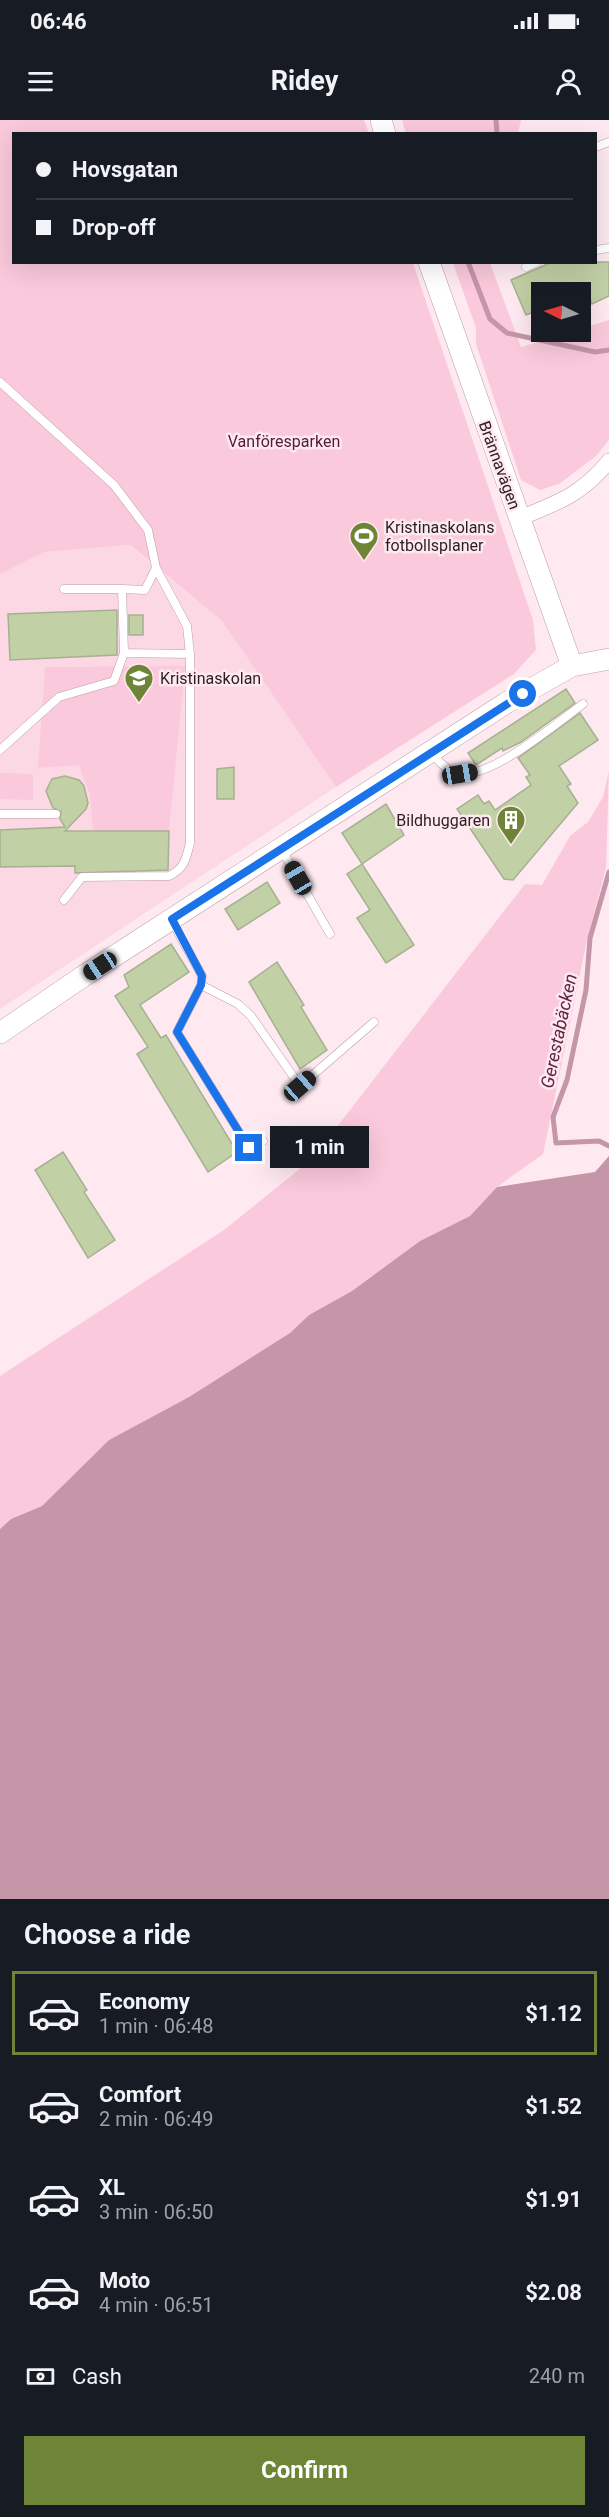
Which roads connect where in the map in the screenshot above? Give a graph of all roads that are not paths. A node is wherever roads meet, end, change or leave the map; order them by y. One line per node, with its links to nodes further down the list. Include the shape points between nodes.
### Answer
1 (430, 264): 6 (main road, Brännavägen)
2 (533, 264): 3 (lane)
3 (526, 267)
4 (0, 382): 7 (lane, via 114,485 148,531)
5 (609, 461): 6 (street, via 593,481 574,495)
6 (520, 518): 13 (main road, Brännavägen)
7 (156, 568): 9 (lane, via 145,590); 11 (lane, via 187,626)
8 (64, 588): 9 (lane)
9 (122, 589): 10 (lane)
10 (124, 653): 11 (lane); 15 (lane, via 114,681 59,697)
11 (190, 654): 20 (lane, via 190,843 185,864 170,876 82,877)
12 (609, 658): 13 (main road)
13 (572, 666): 16 (main road)
14 (583, 705): 16 (lane, via 488,770 460,774 445,768)
15 (0, 750)
16 (430, 752): 19 (main road)
17 (0, 814): 18 (lane)
18 (56, 814)
19 (281, 849): 21 (main road); 22 (lane)
20 (64, 900)
21 (172, 919): 23 (lane, via 202,976); 25 (main road)
22 (330, 934)
23 (201, 985): 24 (lane, via 238,1004 251,1016 300,1086); 26 (lane, via 177,1032 249,1148)
24 (374, 1022)
25 (0, 1033)
26 (263, 1141)

